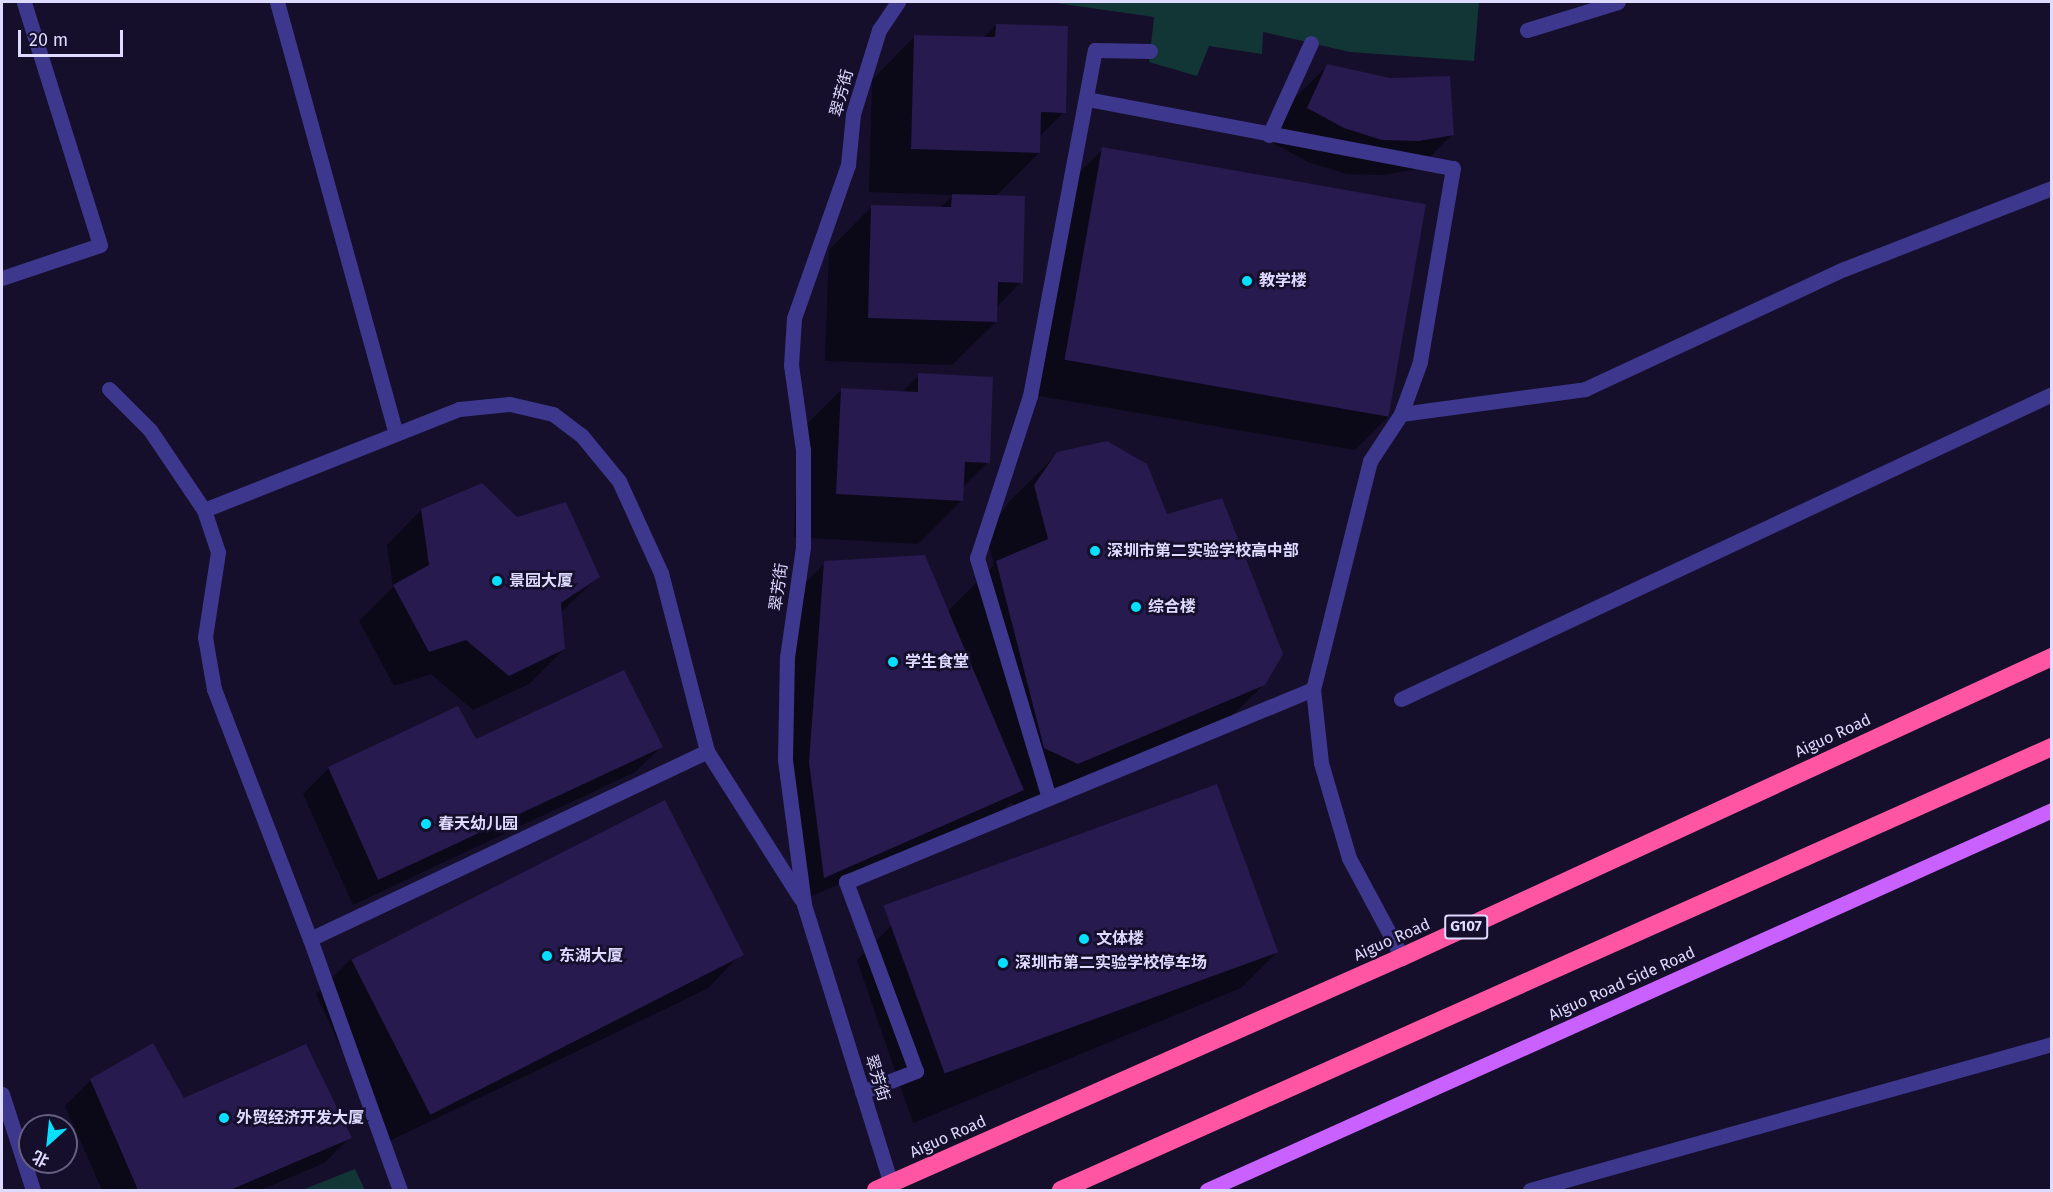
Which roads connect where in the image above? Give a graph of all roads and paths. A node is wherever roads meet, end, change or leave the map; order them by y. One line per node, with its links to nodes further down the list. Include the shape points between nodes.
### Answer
1 (24, 2): 11 (street, via 100,245)
2 (277, 2): 15 (street)
3 (898, 2): 24 (street, 翠芳街, via 879,30 853,114 848,165 794,318 791,365 803,450 803,547 787,657 785,759)
4 (1618, 2): 5 (street)
5 (1527, 30)
6 (1311, 43): 9 (street)
7 (1150, 51): 8 (street, via 1095,50)
8 (1088, 99): 9 (street); 22 (street, via 1030,396 977,558)
9 (1269, 135): 14 (street, via 1453,168 1420,362)
10 (2052, 188): 14 (street, via 1844,269 1585,389)
11 (2, 278)
12 (109, 389): 16 (street, via 150,430)
13 (2052, 394): 19 (street)
14 (1401, 414): 18 (street, via 1370,461)
15 (396, 434): 16 (street); 21 (street, via 459,409 510,404 553,414 582,436 619,481 661,573)
16 (204, 510): 25 (street, via 218,552 205,637 214,689)
17 (2052, 657): 26 (highway, Aiguo Road / G107)
18 (1313, 689): 22 (street); 26 (street, via 1321,763 1349,858)
19 (1401, 699)
20 (2052, 747): 34 (highway)
21 (707, 751): 24 (street); 25 (street)
22 (1049, 798): 28 (street, via 846,882 916,1071)
23 (2052, 810): 31 (main road, Aiguo Road Side Road)
24 (804, 904): 28 (street, 翠芳街)
25 (310, 939): 33 (street)
26 (1402, 957): 30 (highway, Aiguo Road / G107)
27 (2052, 1044): 36 (street)
28 (862, 1092): 30 (street, 翠芳街)
29 (2, 1095): 32 (street)
30 (883, 1187)
31 (1226, 1187): 35 (main road, Aiguo Road Side Road)
32 (33, 1191)
33 (400, 1191)
34 (1061, 1191)
35 (1207, 1191)
36 (1530, 1191)

